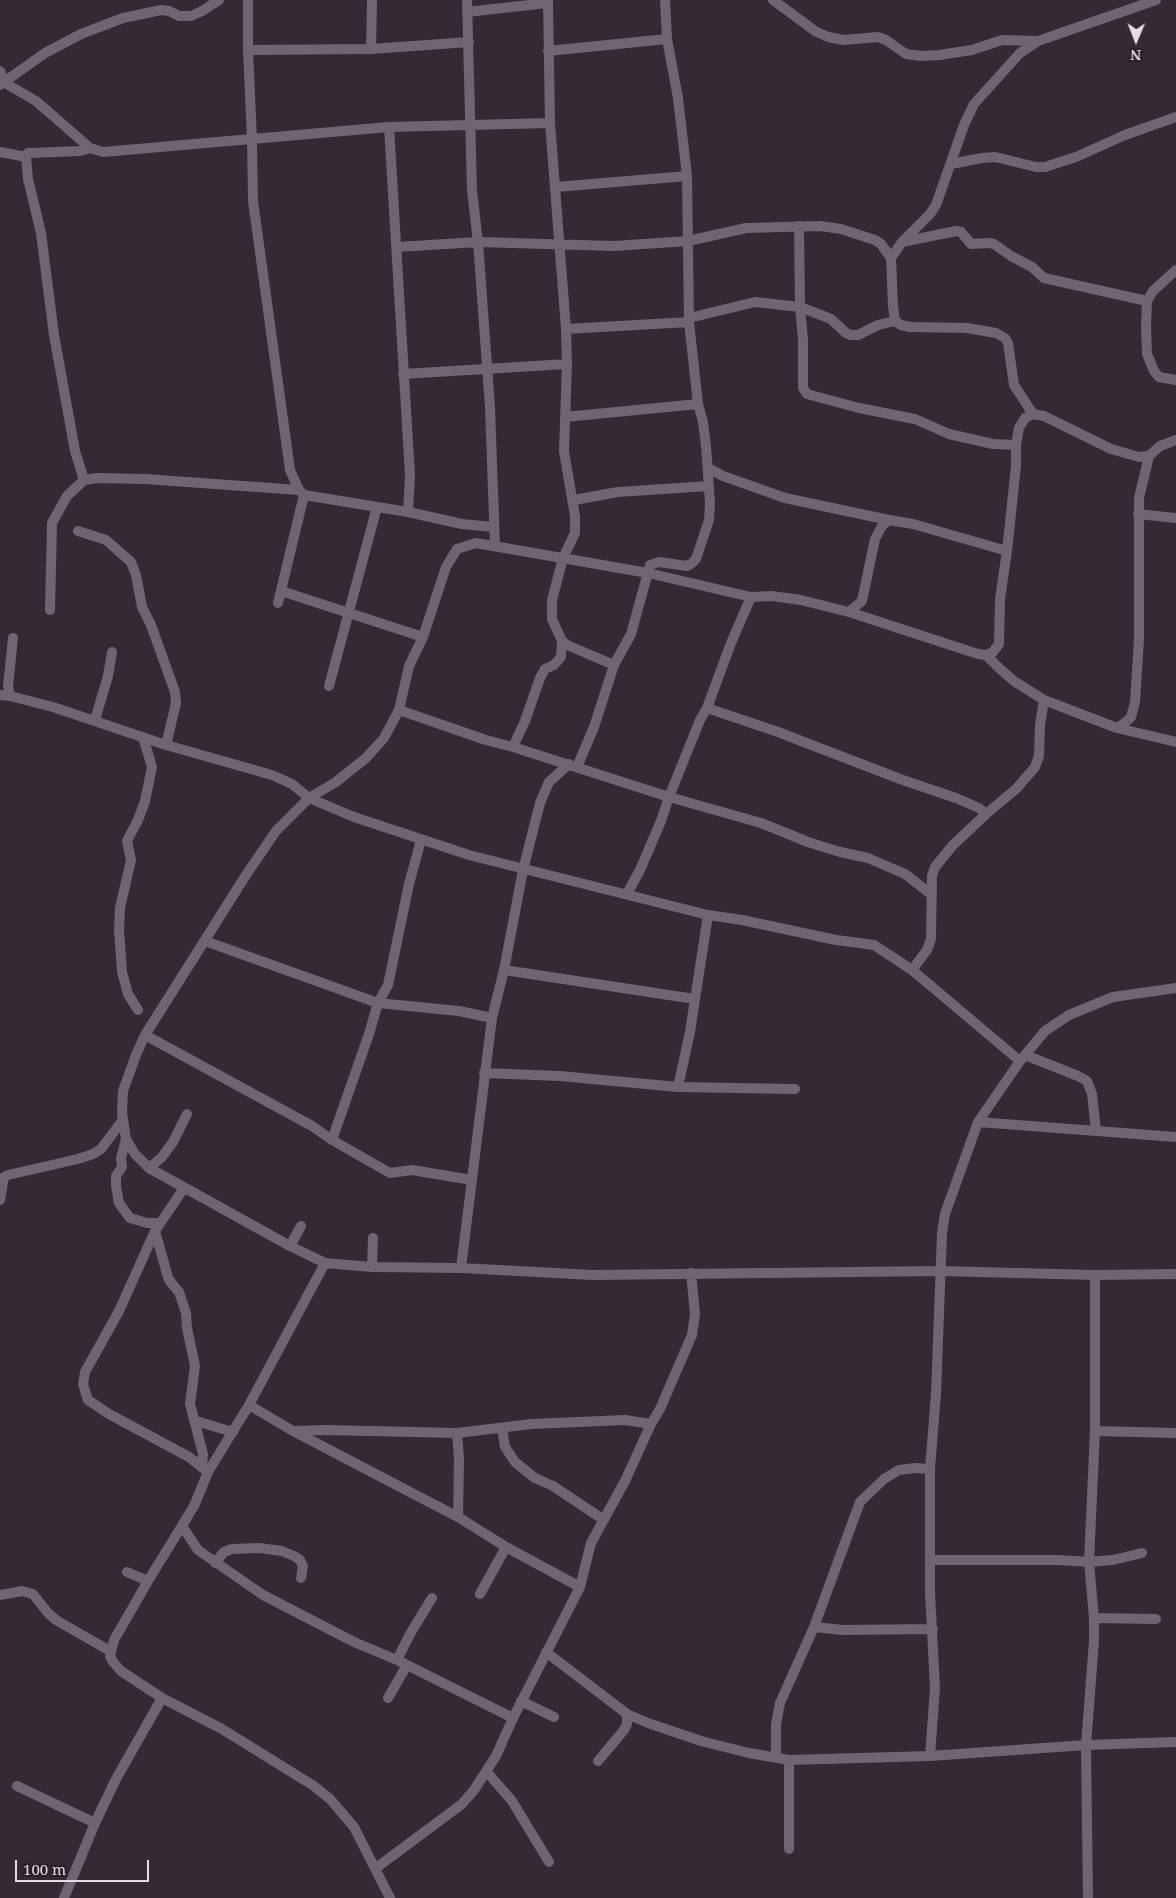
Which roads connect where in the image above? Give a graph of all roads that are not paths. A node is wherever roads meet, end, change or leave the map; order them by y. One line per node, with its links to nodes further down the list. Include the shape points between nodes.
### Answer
1 (219, 0): 17 (street, via 191,16 152,11 122,18 81,34 44,53)
2 (248, 0): 14 (street)
3 (372, 0): 13 (street)
4 (467, 0): 9 (street)
5 (665, 0): 10 (street)
6 (773, 0): 11 (street, via 828,37 844,40 878,37 906,54 939,55 1002,40)
7 (1156, 0): 11 (street)
8 (548, 2): 9 (street); 15 (street)
9 (467, 12): 12 (street)
10 (667, 39): 15 (street); 27 (street)
11 (1038, 41): 26 (street, via 1020,53 974,104)
12 (468, 42): 13 (street); 20 (street)
13 (371, 49): 14 (street)
14 (248, 50): 22 (street)
15 (548, 51): 19 (street)
16 (0, 71): 17 (street)
17 (2, 85): 23 (street, via 36,102)
18 (1176, 117): 26 (street, via 1045,167 1036,168 995,157)
19 (550, 123): 20 (street); 28 (street)
20 (470, 126): 21 (street); 31 (street)
21 (389, 127): 22 (street); 34 (street)
22 (252, 140): 23 (street, via 124,152); 55 (street, via 253,201 264,288 290,470)
23 (90, 148): 25 (street, via 28,153)
24 (0, 152): 25 (street)
25 (26, 157): 53 (street, via 54,335 75,451)
26 (951, 164): 32 (street, via 936,205)
27 (687, 176): 28 (street); 30 (street)
28 (556, 187): 33 (street)
29 (799, 226): 30 (street, via 746,228); 35 (street, via 834,228 862,235 881,244); 38 (street)
30 (688, 241): 33 (street, via 614,246); 39 (street)
31 (478, 242): 33 (street); 34 (street); 43 (street)
32 (902, 242): 35 (street); 37 (street, via 961,232 971,244 994,244 1044,278)
33 (560, 245): 41 (street)
34 (398, 247): 44 (street)
35 (892, 258): 40 (street)
36 (1176, 270): 37 (street)
37 (1147, 301): 45 (street, via 1147,354 1160,377)
38 (800, 307): 39 (street, via 755,302); 40 (street, via 831,319 851,335); 50 (street, via 803,388 807,394 915,419 955,436)
39 (689, 320): 41 (street); 46 (street)
40 (895, 321): 47 (street, via 910,327 967,328 996,333 1005,338 1014,385)
41 (566, 329): 42 (street)
42 (567, 364): 43 (street); 48 (street)
43 (488, 370): 44 (street); 62 (street)
44 (403, 374): 58 (street, via 410,475)
45 (1176, 380)
46 (698, 404): 48 (street); 52 (street)
47 (1033, 414): 50 (street, via 1024,418); 51 (street, via 1044,416 1125,454)
48 (566, 416): 56 (street, via 564,451)
49 (1176, 440): 51 (street, via 1160,446)
50 (1016, 445): 65 (street)
51 (1149, 456): 59 (street)
52 (708, 468): 54 (street); 61 (street, via 785,498)
53 (84, 480): 55 (street, via 119,478); 71 (street, via 67,496 52,523)
54 (709, 486): 56 (street, via 618,492); 67 (street, via 709,520 696,559 687,566 654,563)
55 (302, 492): 57 (street); 68 (street)
56 (574, 500): 66 (street, via 574,533)
57 (377, 507): 58 (street); 73 (street)
58 (408, 512): 62 (street)
59 (1138, 514): 60 (street); 86 (street, via 1139,639 1135,702 1130,717)
60 (1176, 518)
61 (889, 520): 65 (street); 72 (street, via 876,539 862,600)
62 (493, 527): 64 (street)
63 (78, 531): 89 (street, via 106,540 131,562 142,608 175,692 176,703)
64 (495, 546): 66 (street); 74 (street, via 476,543 457,549 446,567)
65 (1007, 551): 78 (street, via 1000,599 999,644 993,652)
66 (563, 558): 67 (street); 76 (street, via 552,600 552,619)
67 (648, 573): 69 (street); 79 (street, via 631,634)
68 (282, 591): 70 (street); 73 (street)
69 (751, 596): 72 (street, via 801,600); 83 (street)
70 (278, 603)
71 (50, 610)
72 (849, 612): 78 (street)
73 (349, 614): 74 (street); 80 (street)
74 (423, 637): 84 (street, via 409,666)
75 (13, 638): 81 (street)
76 (562, 641): 79 (street); 90 (street, via 561,657 545,669 540,678)
77 (112, 652): 85 (street)
78 (986, 654): 82 (street, via 1014,681)
79 (614, 665): 91 (street, via 594,727)
80 (329, 686)
81 (5, 695): 85 (street)
82 (1044, 700): 86 (street); 94 (street, via 1040,756 1035,767 1016,789)
83 (707, 708): 92 (street); 94 (street, via 956,798)
84 (399, 710): 90 (street); 93 (street, via 384,738 366,758 336,782)
85 (95, 720): 87 (street)
86 (1117, 728): 88 (street)
87 (144, 737): 89 (street); 106 (street, via 152,767 145,801 127,841 131,860 119,928 122,972 128,994)
88 (1176, 742)
89 (166, 745): 93 (street, via 272,774 292,784)
90 (513, 747): 91 (street)
91 (573, 766): 92 (street); 96 (street, via 549,782 544,791)
92 (669, 797): 97 (street); 98 (street, via 868,858 905,874)
93 (308, 798): 95 (street); 100 (street, via 276,831)
94 (986, 814): 98 (street, via 939,862 932,876)
95 (421, 840): 96 (street); 105 (street, via 388,985)
96 (524, 870): 97 (street); 101 (street)
97 (627, 894): 99 (street)
98 (932, 895): 102 (street, via 931,939)
99 (708, 915): 102 (street, via 836,940 874,944); 104 (street)
100 (205, 941): 105 (street); 108 (street)
101 (504, 970): 104 (street); 107 (street)
102 (912, 970): 109 (street)
103 (1176, 988): 109 (street, via 1113,997 1069,1014 1045,1031)
104 (695, 999): 111 (street)
105 (378, 1003): 107 (street, via 460,1010); 119 (street)
106 (138, 1010)
107 (492, 1018): 110 (street)
108 (145, 1035): 114 (street, via 122,1091); 119 (street)
109 (1022, 1058): 115 (street); 116 (street, via 1087,1081)
110 (484, 1073): 111 (street, via 578,1077); 121 (street)
111 (678, 1087): 112 (street)
112 (795, 1089)
113 (187, 1114): 120 (street, via 173,1142)
114 (122, 1121): 118 (street); 123 (street, via 102,1148 93,1154 4,1177)
115 (978, 1122): 116 (street); 131 (street, via 945,1214)
116 (1096, 1130): 117 (street)
117 (1176, 1137)
118 (126, 1139): 120 (street); 125 (street, via 122,1167 116,1176 119,1203 130,1218)
119 (332, 1140): 121 (street, via 390,1173 412,1170)
120 (149, 1168): 122 (street)
121 (472, 1180): 130 (street)
122 (184, 1188): 125 (street); 127 (street)
123 (0, 1200)
124 (301, 1226): 127 (street)
125 (158, 1227): 136 (street, via 167,1274 179,1292 186,1313 195,1366 190,1404); 145 (street, via 119,1311 85,1372 83,1384 88,1400)
126 (373, 1238): 129 (street)
127 (290, 1246): 128 (street)
128 (324, 1263): 129 (street); 135 (street)
129 (372, 1267): 130 (street)
130 (461, 1268): 132 (street, via 593,1275)
131 (941, 1271): 132 (street); 134 (street); 144 (street)
132 (691, 1273): 137 (street, via 695,1314 692,1335)
133 (1176, 1274): 134 (street)
134 (1095, 1275): 140 (street)
135 (249, 1405): 139 (street); 141 (street)
136 (196, 1421): 141 (street); 145 (street)
137 (651, 1424): 138 (street, via 625,1420); 147 (street)
138 (502, 1428): 142 (street); 147 (street, via 504,1447 515,1462)
139 (293, 1431): 142 (street); 146 (street)
140 (1095, 1431): 143 (street); 152 (street)
141 (232, 1432): 145 (street)
142 (457, 1433): 146 (street)
143 (1176, 1433)
144 (930, 1468): 151 (street); 163 (street, via 899,1470 884,1479 860,1502)
145 (205, 1469): 148 (street, via 194,1506)
146 (458, 1518): 149 (street)
147 (604, 1520): 157 (street, via 592,1543)
148 (182, 1526): 153 (street, via 198,1550); 156 (street)
149 (506, 1547): 157 (street); 158 (street)
150 (1142, 1553): 152 (street)
151 (931, 1560): 152 (street); 164 (street)
152 (1090, 1562): 161 (street)
153 (215, 1563): 155 (street, via 224,1552 232,1549 282,1551 300,1560 303,1566); 167 (street, via 263,1595)
154 (128, 1572): 156 (street)
155 (301, 1578)
156 (148, 1581): 165 (street)
157 (580, 1587): 166 (street)
158 (480, 1594)
159 (0, 1595): 165 (street, via 22,1591 34,1594 56,1620)
160 (432, 1598): 167 (street, via 410,1634)
161 (1094, 1618): 162 (street); 175 (street)
162 (1156, 1619)
163 (814, 1627): 164 (street); 177 (street, via 780,1703)
164 (933, 1629): 176 (street, via 935,1688)
165 (110, 1651): 168 (street, via 113,1662 121,1671)
166 (546, 1652): 170 (street); 171 (street)
167 (402, 1663): 169 (street); 173 (street)
168 (162, 1698): 182 (street); 185 (street, via 222,1729 314,1786 354,1827)
169 (388, 1698)
170 (521, 1701): 172 (street); 173 (street)
171 (627, 1714): 177 (street, via 701,1742); 179 (street, via 624,1730)
172 (554, 1717)
173 (512, 1718): 180 (street)
174 (1176, 1742): 175 (street)
175 (1086, 1745): 176 (street); 188 (street)
176 (930, 1756): 178 (street)
177 (776, 1757): 178 (street)
178 (789, 1760): 183 (street)
179 (598, 1761)
180 (487, 1772): 184 (street, via 512,1801); 185 (street, via 462,1804)
181 (17, 1786): 182 (street)
182 (95, 1823): 186 (street)
183 (788, 1849)
184 (549, 1862)
185 (376, 1868): 187 (street)
186 (64, 1898)
187 (390, 1898)
188 (1088, 1898)

